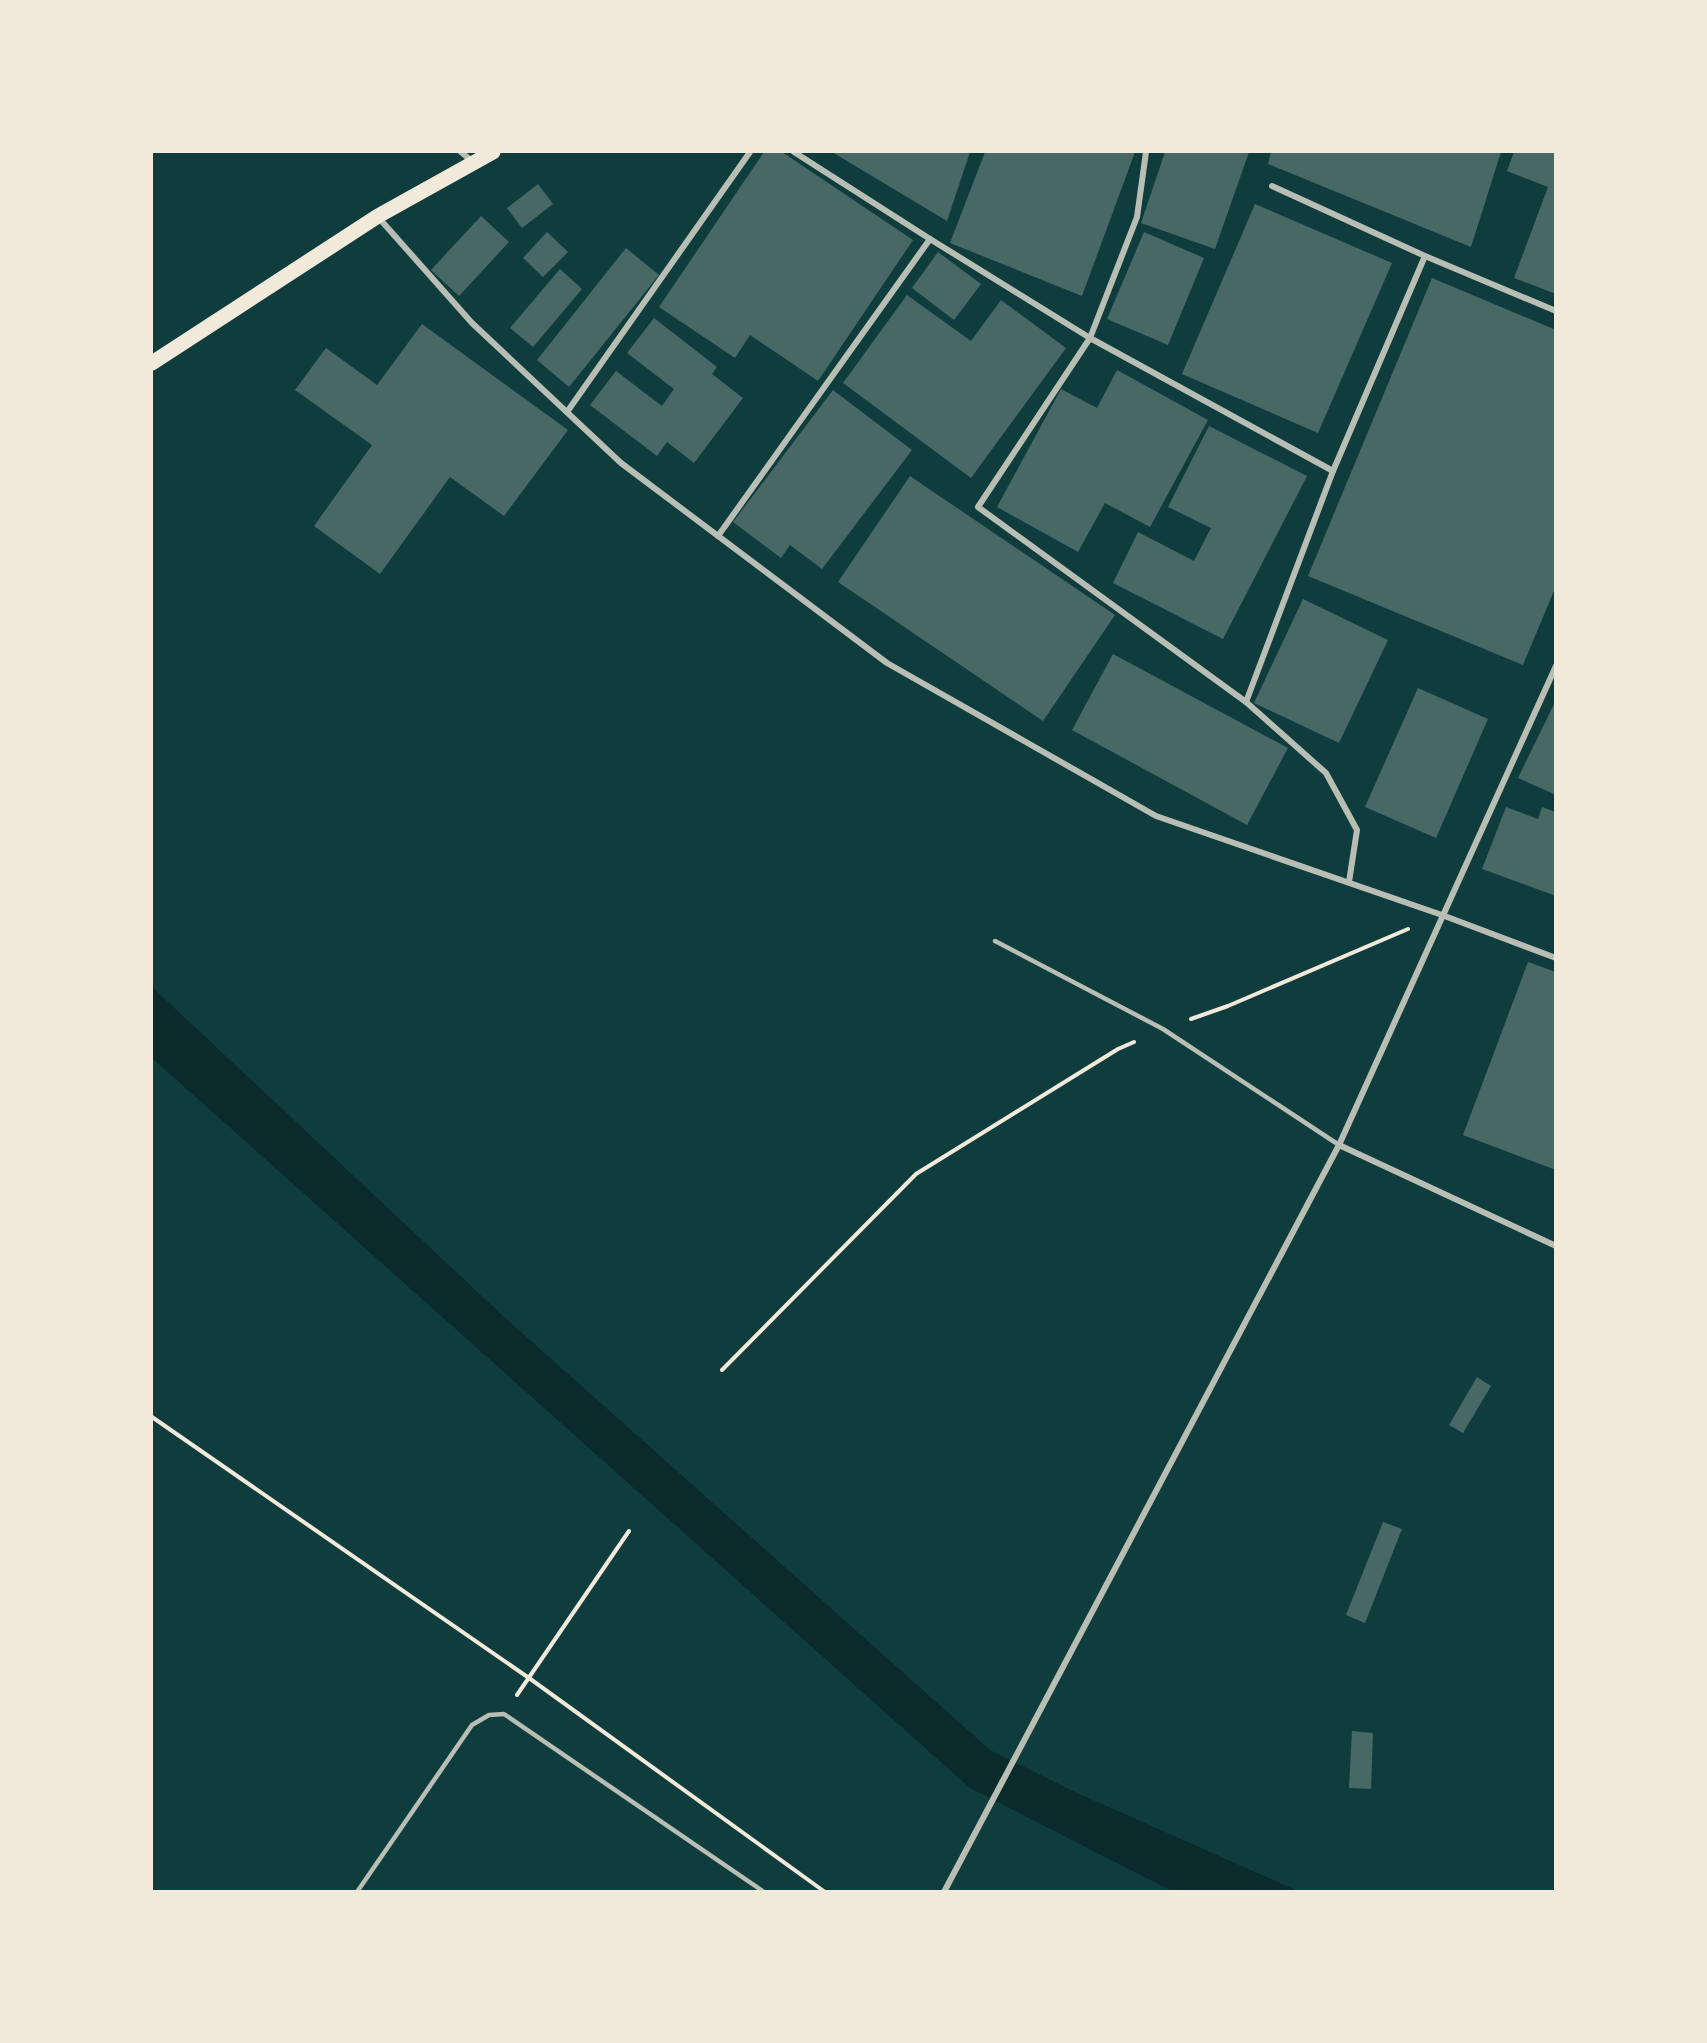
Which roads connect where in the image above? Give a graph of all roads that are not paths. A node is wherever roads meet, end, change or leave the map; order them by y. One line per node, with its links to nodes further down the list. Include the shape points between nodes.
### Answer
1 (461, 152): 6 (street)
2 (493, 152): 6 (main road)
3 (750, 152): 14 (street)
4 (794, 152): 9 (street)
5 (1146, 152): 12 (street, via 1137,217)
6 (473, 162): 8 (main road)
7 (1272, 186): 10 (street)
8 (378, 216): 13 (main road); 14 (street, via 472,323)
9 (930, 239): 12 (street); 16 (street)
10 (1425, 256): 11 (street); 15 (street)
11 (1556, 311)
12 (1090, 338): 15 (street); 18 (street, via 978,507)
13 (152, 363)
14 (567, 412): 16 (street, via 621,463)
15 (1334, 471): 18 (street)
16 (718, 536): 19 (street, via 886,663 1156,816)
17 (1556, 666): 20 (street)
18 (1246, 702): 19 (street, via 1326,773 1357,830)
19 (1349, 882): 20 (street)
20 (1442, 915): 22 (street); 23 (street)
21 (995, 941): 23 (lane, via 1163,1029)
22 (1556, 958)
23 (1339, 1145): 24 (street); 27 (street)
24 (1556, 1246)
25 (357, 1892): 26 (lane, via 472,1725 489,1715 504,1714)
26 (764, 1892)
27 (944, 1892)

